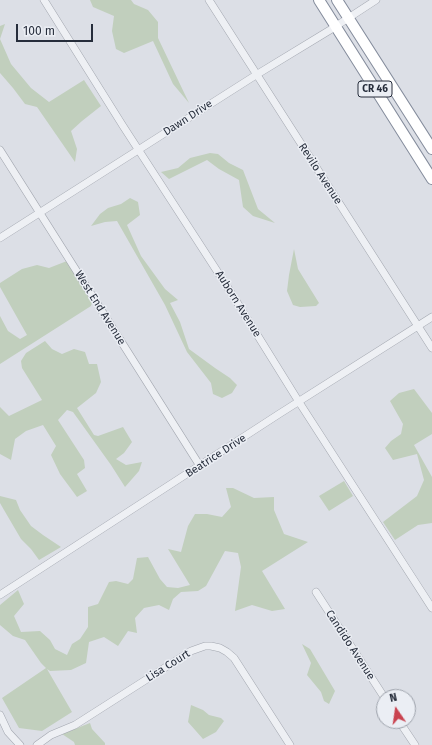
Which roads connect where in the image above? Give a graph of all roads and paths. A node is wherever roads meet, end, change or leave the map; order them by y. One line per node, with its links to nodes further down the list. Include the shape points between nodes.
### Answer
1 (44, 0): 11 (street, Auborn Avenue)
2 (209, 0): 8 (street, Revilo Avenue)
3 (319, 0): 7 (highway, CR 46)
4 (337, 0): 6 (highway, CR 46)
5 (376, 0): 6 (street, Dawn Drive)
6 (348, 18): 7 (street, Dawn Drive); 9 (highway, CR 46)
7 (335, 26): 8 (street, Dawn Drive); 12 (highway, CR 46)
8 (256, 75): 11 (street, Dawn Drive); 16 (street, Revilo Avenue)
9 (432, 149)
10 (0, 150): 13 (street, West End Avenue)
11 (138, 150): 13 (street, Dawn Drive); 18 (street, Auborn Avenue)
12 (432, 179)
13 (40, 213): 14 (street, Dawn Drive); 19 (street, West End Avenue)
14 (0, 238)
15 (432, 317): 16 (street, Beatrice Drive)
16 (418, 326): 17 (street, Revilo Avenue); 18 (street, Beatrice Drive)
17 (432, 348)
18 (299, 402): 19 (street, Beatrice Drive); 22 (street, Auborn Avenue)
19 (200, 466): 21 (street, Beatrice Drive)
20 (316, 592): 23 (street, Candido Avenue)
21 (0, 595)
22 (432, 608)
23 (379, 689)
24 (0, 714): 26 (street, via 8,732)
25 (404, 729): 29 (street)
26 (20, 745)
27 (37, 745): 28 (street, Lisa Court, via 50,735 75,725 191,651 205,646 220,648 234,658)
28 (290, 745)
29 (415, 745)

